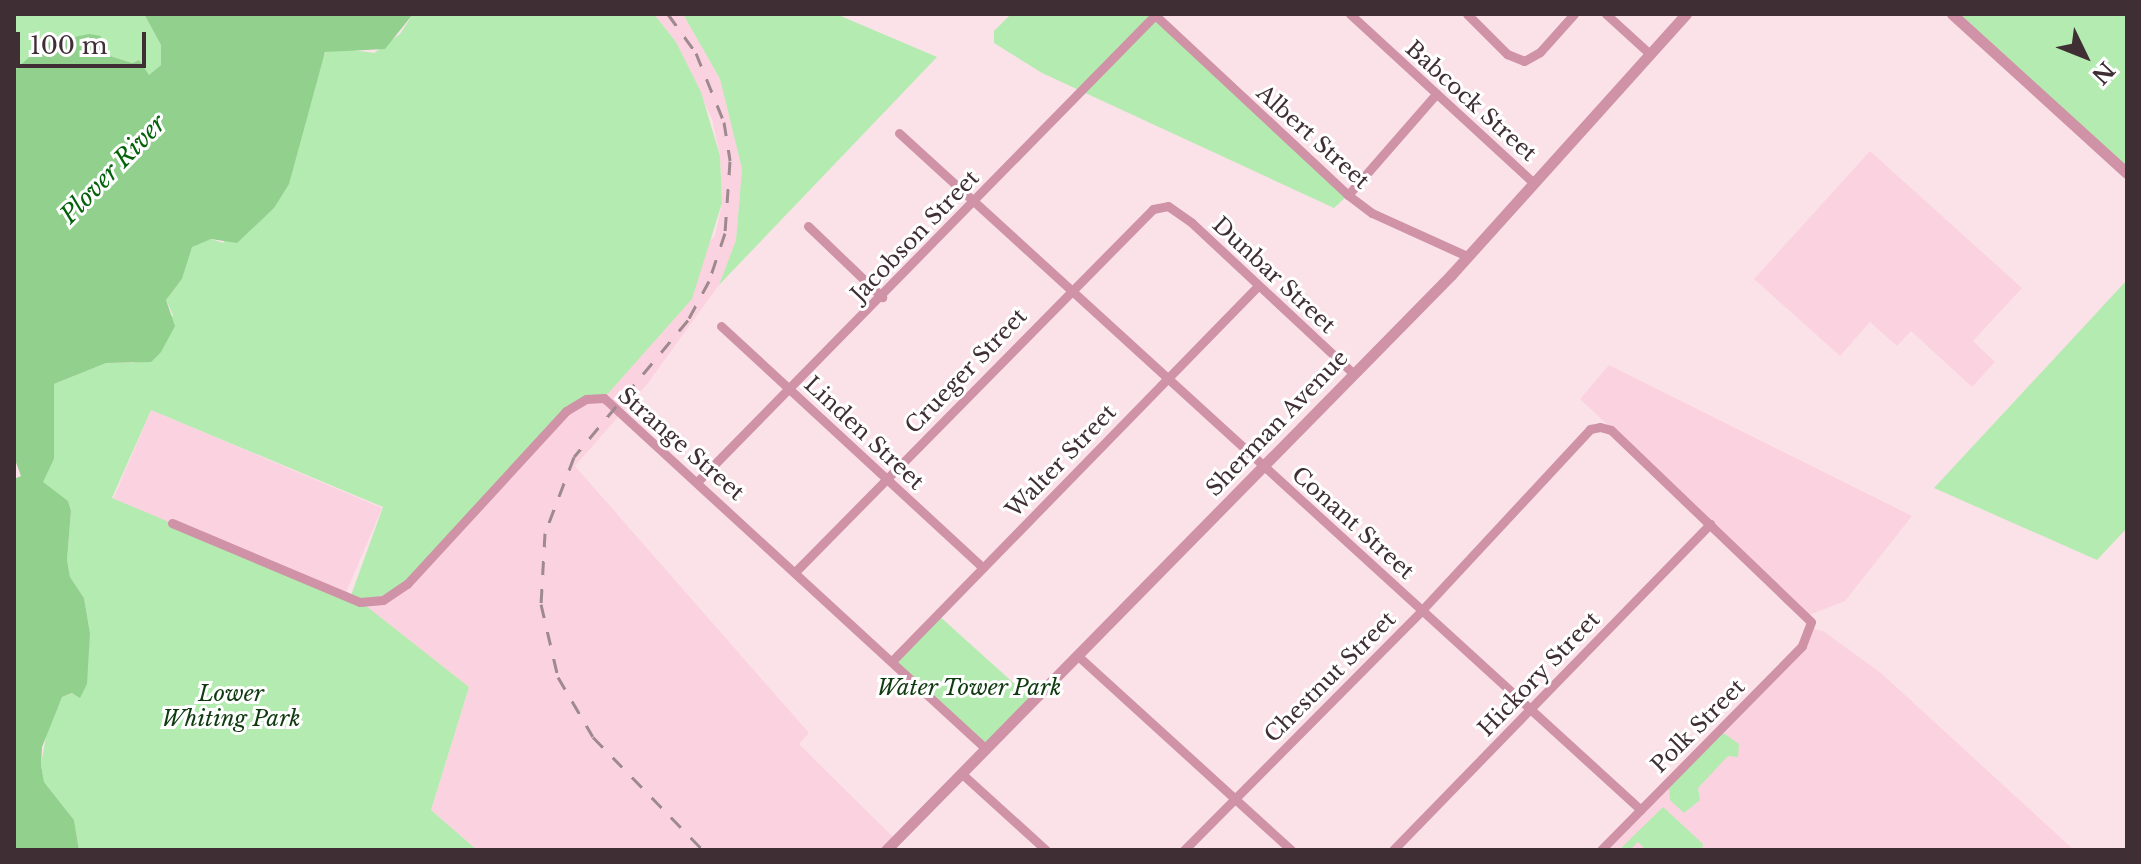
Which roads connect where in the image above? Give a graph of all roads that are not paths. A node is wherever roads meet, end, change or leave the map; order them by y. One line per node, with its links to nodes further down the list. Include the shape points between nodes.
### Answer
1 (1350, 14): 9 (street, Babcock Street)
2 (1467, 14): 3 (street, via 1507,54 1524,61 1540,52)
3 (1574, 14)
4 (1606, 14): 8 (street)
5 (1686, 14): 8 (street, Sherman Avenue)
6 (1952, 14): 11 (street)
7 (1155, 15): 13 (street, Albert Street); 14 (street, Jacobson Street)
8 (1650, 54): 12 (street, Sherman Avenue)
9 (1436, 94): 12 (street, Babcock Street); 13 (street)
10 (899, 133): 14 (street, Conant Street)
11 (2127, 173)
12 (1534, 183): 17 (street, Sherman Avenue)
13 (1348, 195): 17 (street, Albert Street, via 1372,213)
14 (973, 202): 19 (street, Conant Street); 20 (street, Jacobson Street)
15 (1168, 206): 18 (street, Dunbar Street); 19 (street, Crueger Street, via 1143,217)
16 (808, 226): 20 (street)
17 (1467, 256): 22 (street, Sherman Avenue)
18 (1257, 287): 22 (street, Dunbar Street); 23 (street, Walter Street)
19 (1070, 290): 23 (street, Conant Street); 26 (street, Crueger Street)
20 (882, 297): 24 (street, Jacobson Street)
21 (721, 326): 24 (street, Linden Street)
22 (1353, 373): 25 (street, Sherman Avenue)
23 (1166, 379): 25 (street, Conant Street); 30 (street, Walter Street)
24 (790, 389): 26 (street, Linden Street); 27 (street, Jacobson Street)
25 (1263, 466): 32 (street, Conant Street); 33 (street, Sherman Avenue)
26 (887, 479): 30 (street, Linden Street); 31 (street, Crueger Street)
27 (698, 481): 28 (street, Strange Street, via 614,404 586,399 557,420 403,589 370,603); 31 (street, Strange Street)
28 (172, 523)
29 (1710, 524): 32 (street, Chestnut Street, via 1611,430 1590,429); 35 (street, Hickory Street); 39 (street, Polk Street, via 1811,622 1802,646)
30 (982, 567): 34 (street, Walter Street)
31 (796, 571): 34 (street, Strange Street)
32 (1422, 610): 35 (street, Conant Street); 38 (street, Chestnut Street)
33 (1078, 656): 36 (street, Sherman Avenue); 38 (street)
34 (892, 661): 36 (street, Strange Street)
35 (1530, 710): 39 (street, Conant Street); 44 (street, Hickory Street)
36 (985, 748): 37 (street, Sherman Avenue)
37 (961, 773): 40 (street, Sherman Avenue); 41 (street)
38 (1235, 798): 42 (street, Chestnut Street); 43 (street)
39 (1641, 810): 45 (street, Polk Street)
40 (886, 850)
41 (1046, 850)
42 (1184, 850)
43 (1291, 850)
44 (1393, 850)
45 (1601, 850)

